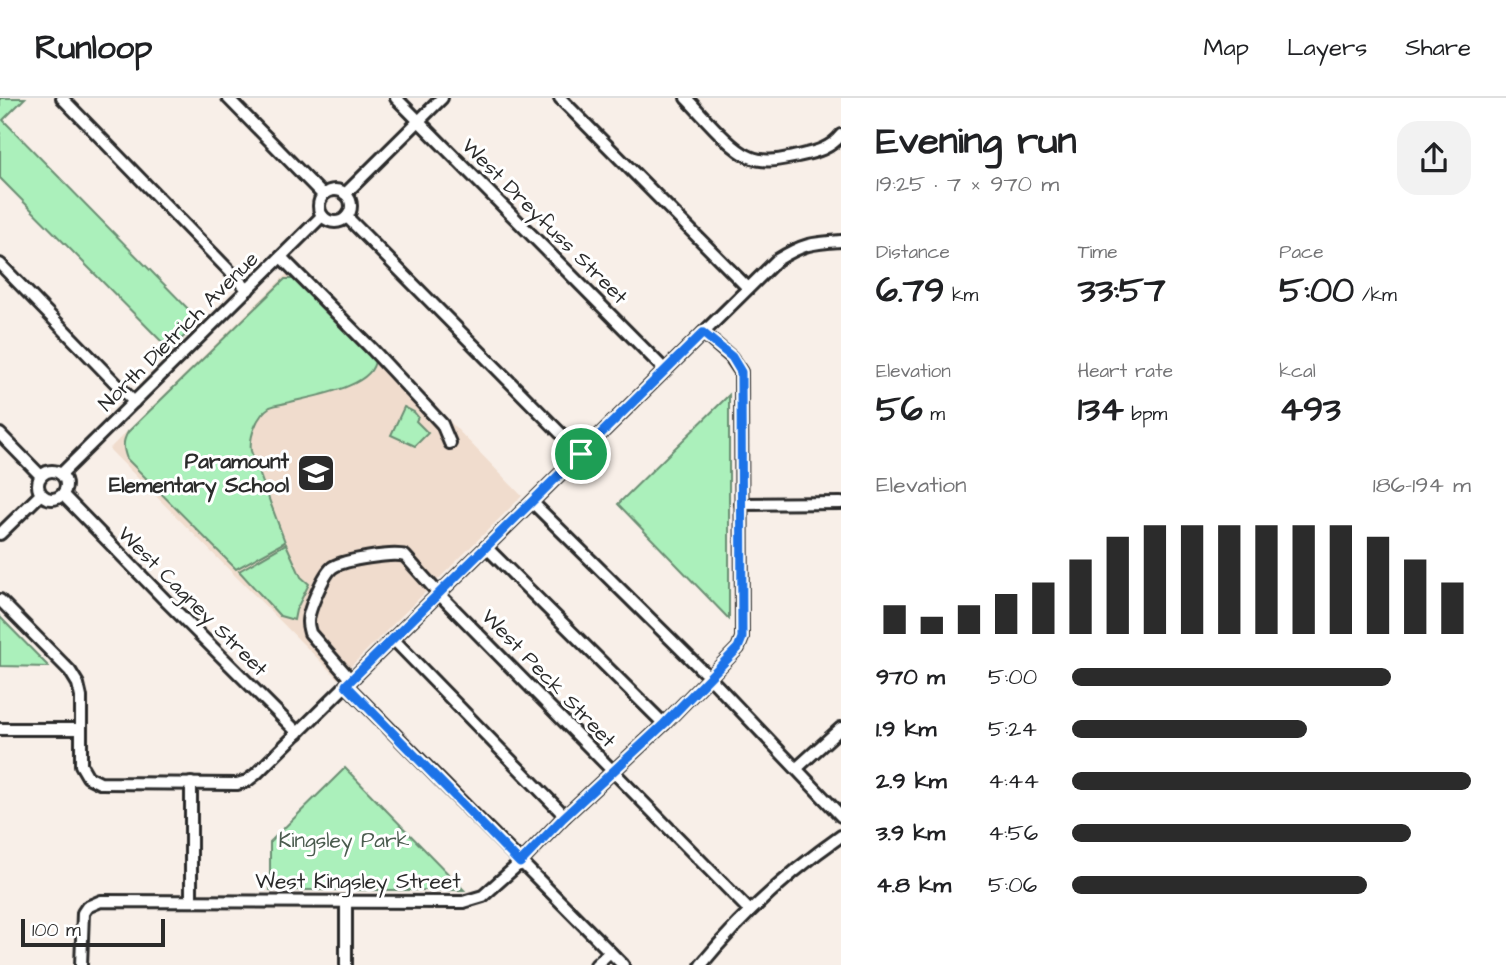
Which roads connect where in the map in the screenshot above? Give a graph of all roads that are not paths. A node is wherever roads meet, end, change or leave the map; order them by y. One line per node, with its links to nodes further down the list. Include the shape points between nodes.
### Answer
1 (62, 98): 17 (street)
2 (228, 98): 10 (street)
3 (396, 98): 7 (street, West Dreyfuss Street)
4 (442, 98): 7 (street)
5 (560, 98): 16 (street)
6 (686, 98): 8 (street, via 737,151 751,158 778,160 821,151)
7 (419, 121): 9 (street); 19 (street, West Dreyfuss Street)
8 (841, 135)
9 (345, 194): 10 (street, via 334,190); 12 (street, via 351,205)
10 (323, 195): 11 (street, via 318,206)
11 (322, 216): 12 (street, via 335,222); 14 (street, North Dietrich Avenue)
12 (347, 216): 23 (street)
13 (841, 241): 16 (street, via 797,247)
14 (281, 257): 17 (street, North Dietrich Avenue); 22 (street, via 442,424)
15 (0, 264): 20 (street)
16 (748, 288): 18 (street)
17 (248, 290): 20 (street, North Dietrich Avenue)
18 (703, 333): 19 (street); 30 (street, West Kingsley Street, via 732,357 741,372)
19 (665, 370): 23 (street)
20 (134, 401): 24 (street, North Dietrich Avenue)
21 (0, 434): 25 (street)
22 (450, 443)
23 (581, 454): 28 (street)
24 (61, 474): 25 (street, via 51,471); 27 (street, via 66,485)
25 (41, 476): 26 (street, via 37,486)
26 (41, 494): 27 (street, via 52,500); 31 (street)
27 (63, 495): 42 (street, West Cagney Street)
28 (532, 502): 32 (street); 36 (street)
29 (841, 503): 30 (street)
30 (741, 504): 36 (street, West Kingsley Street, via 742,638)
31 (0, 534)
32 (486, 547): 33 (street); 38 (street)
33 (439, 594): 35 (street); 37 (street, West Peck Street, via 398,554 331,568 307,625); 44 (street, West Peck Street)
34 (0, 600): 41 (street, via 70,671 78,684)
35 (393, 639): 37 (street); 46 (street)
36 (709, 677): 38 (street, West Kingsley Street); 43 (street)
37 (349, 683): 42 (street); 49 (street)
38 (664, 724): 44 (street, West Kingsley Street)
39 (841, 728): 43 (street)
40 (0, 729): 41 (street)
41 (81, 729): 45 (street, via 81,765 88,778 100,783)
42 (298, 733): 45 (street, via 247,780)
43 (797, 768): 47 (street)
44 (612, 771): 46 (street, West Kingsley Street); 52 (street, West Peck Street)
45 (191, 783): 50 (street)
46 (565, 816): 49 (street, West Kingsley Street)
47 (841, 816)
48 (841, 836): 52 (street)
49 (520, 863): 51 (street, West Kingsley Street, via 484,896 463,902); 53 (street)
50 (191, 901): 51 (street, West Kingsley Street); 54 (street, West Kingsley Street, via 101,901 87,907)
51 (346, 902): 55 (street)
52 (749, 910): 58 (street)
53 (610, 952): 56 (street); 57 (street)
54 (81, 965)
55 (346, 965)
56 (596, 965)
57 (623, 965)
58 (701, 965)

